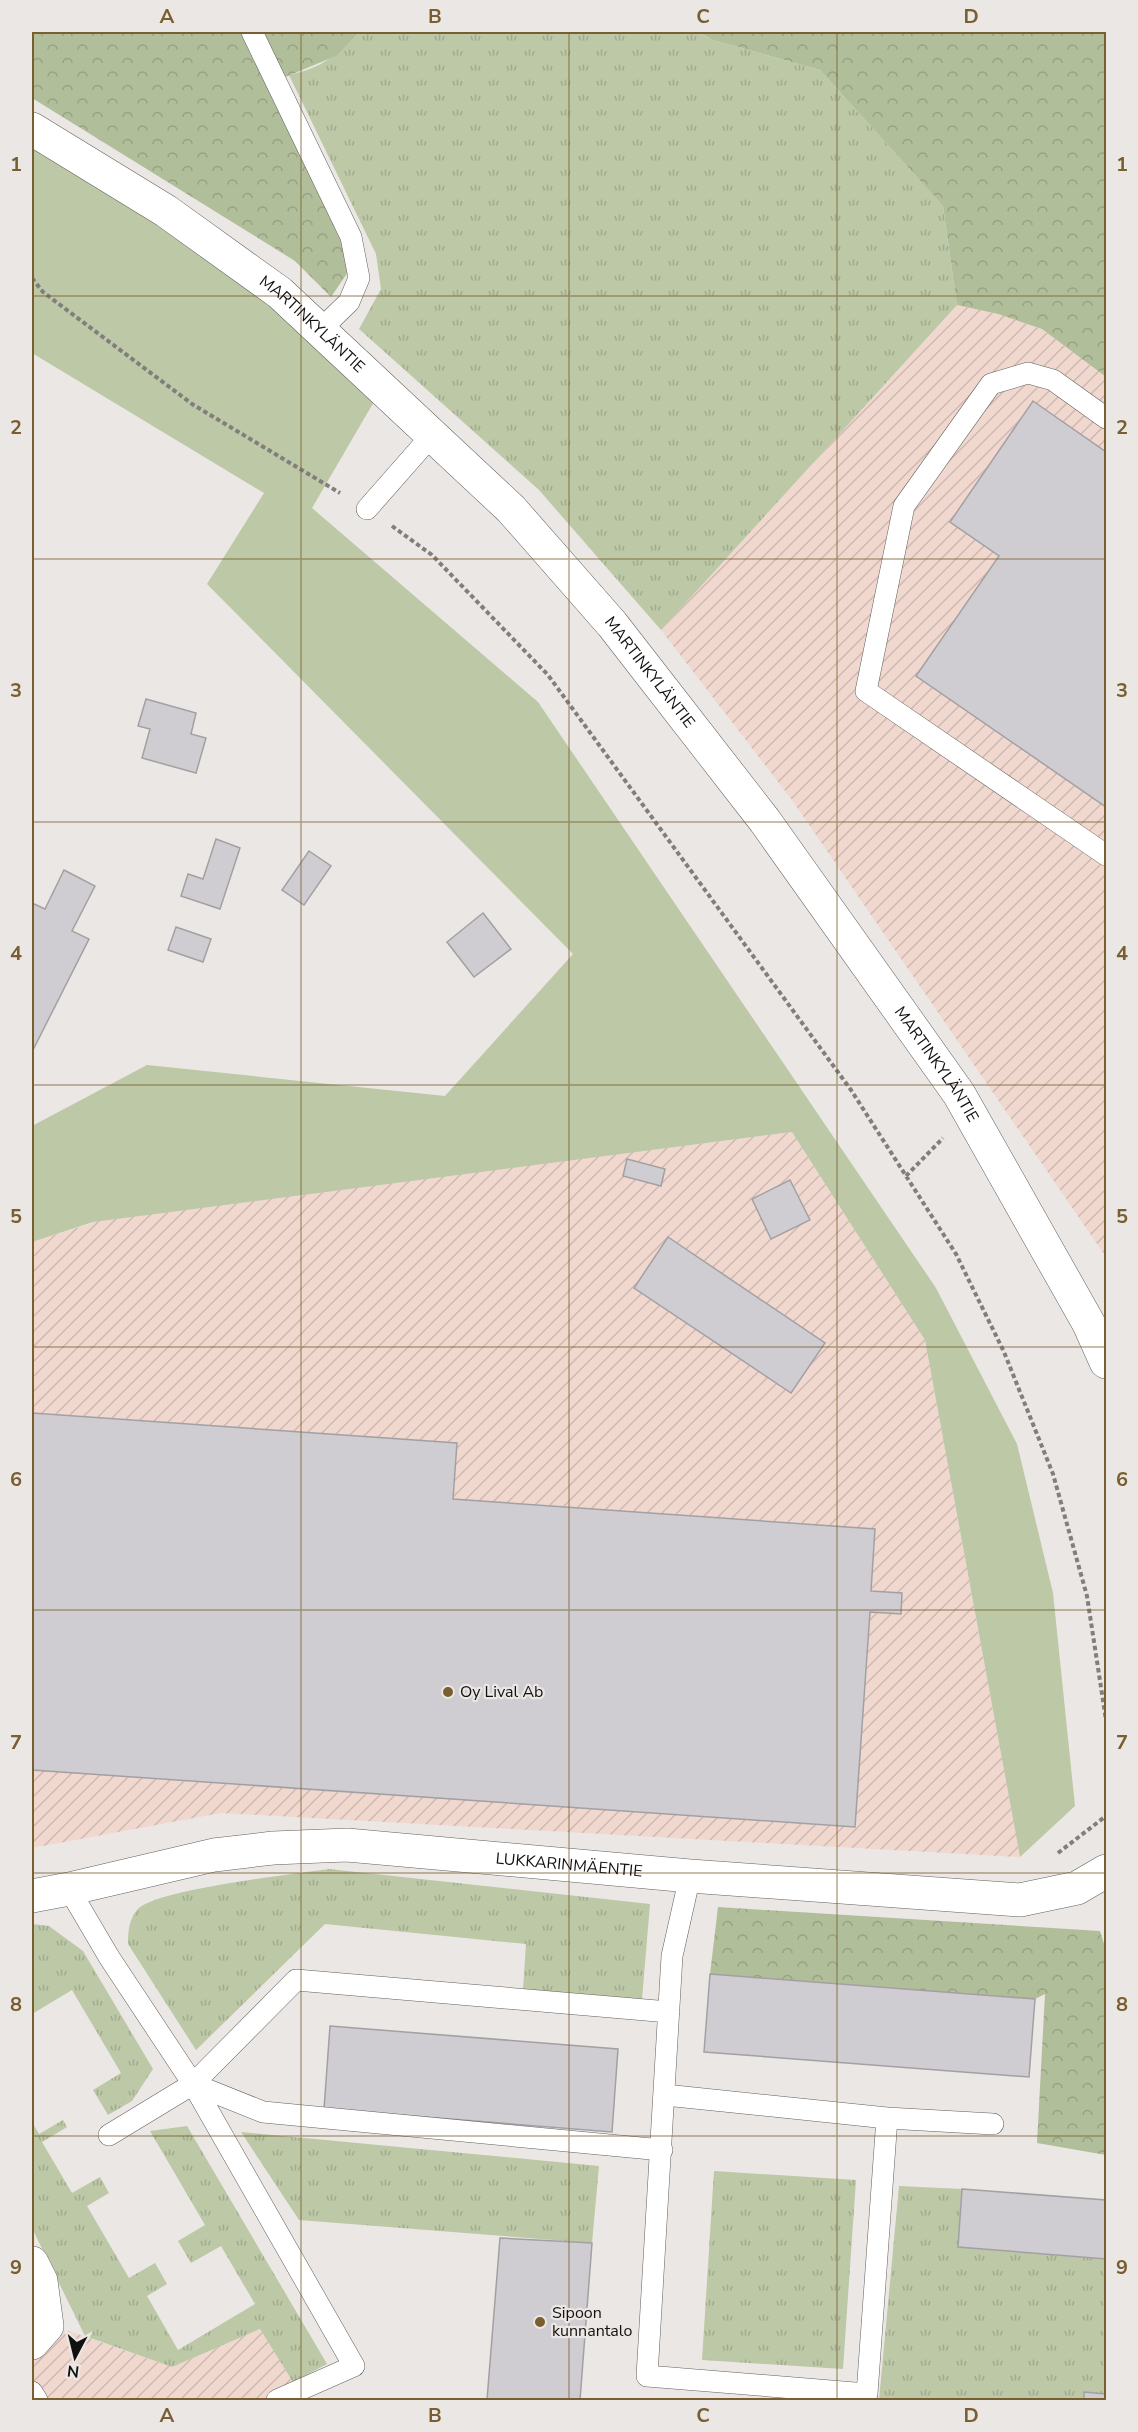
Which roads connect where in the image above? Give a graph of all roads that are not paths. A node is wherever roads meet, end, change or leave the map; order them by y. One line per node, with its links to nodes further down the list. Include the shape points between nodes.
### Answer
1 (252, 32): 3 (lane, via 351,237 359,278 350,302)
2 (32, 129): 3 (street, MARTINKYLÄNTIE, via 166,211 280,293)
3 (320, 330): 5 (street, MARTINKYLÄNTIE)
4 (1107, 418): 7 (lane, via 1053,380 1028,373 991,384 904,506 866,691)
5 (432, 435): 6 (lane); 8 (street, MARTINKYLÄNTIE, via 511,509 612,624 765,821 959,1094)
6 (368, 509)
7 (1107, 855)
8 (1107, 1362)
9 (1107, 1871): 10 (street, LUKKARINMÄENTIE, via 1077,1888 1020,1900)
10 (690, 1876): 11 (street, LUKKARINMÄENTIE, via 347,1845 214,1855); 13 (lane, via 672,1956)
11 (69, 1889): 12 (street, LUKKARINMÄENTIE); 14 (lane)
12 (32, 1896)
13 (669, 2012): 14 (lane, via 296,1980); 15 (lane)
14 (193, 2084): 18 (lane); 19 (lane, via 263,2112); 24 (lane, via 354,2366)
15 (665, 2095): 16 (lane); 19 (lane)
16 (887, 2118): 17 (lane); 19 (lane, via 867,2394 647,2376)
17 (993, 2124)
18 (109, 2135)
19 (662, 2150)
20 (32, 2263): 21 (street, via 41,2281 47,2326)
21 (32, 2343)
22 (32, 2392): 23 (lane)
23 (37, 2400)
24 (277, 2400)

